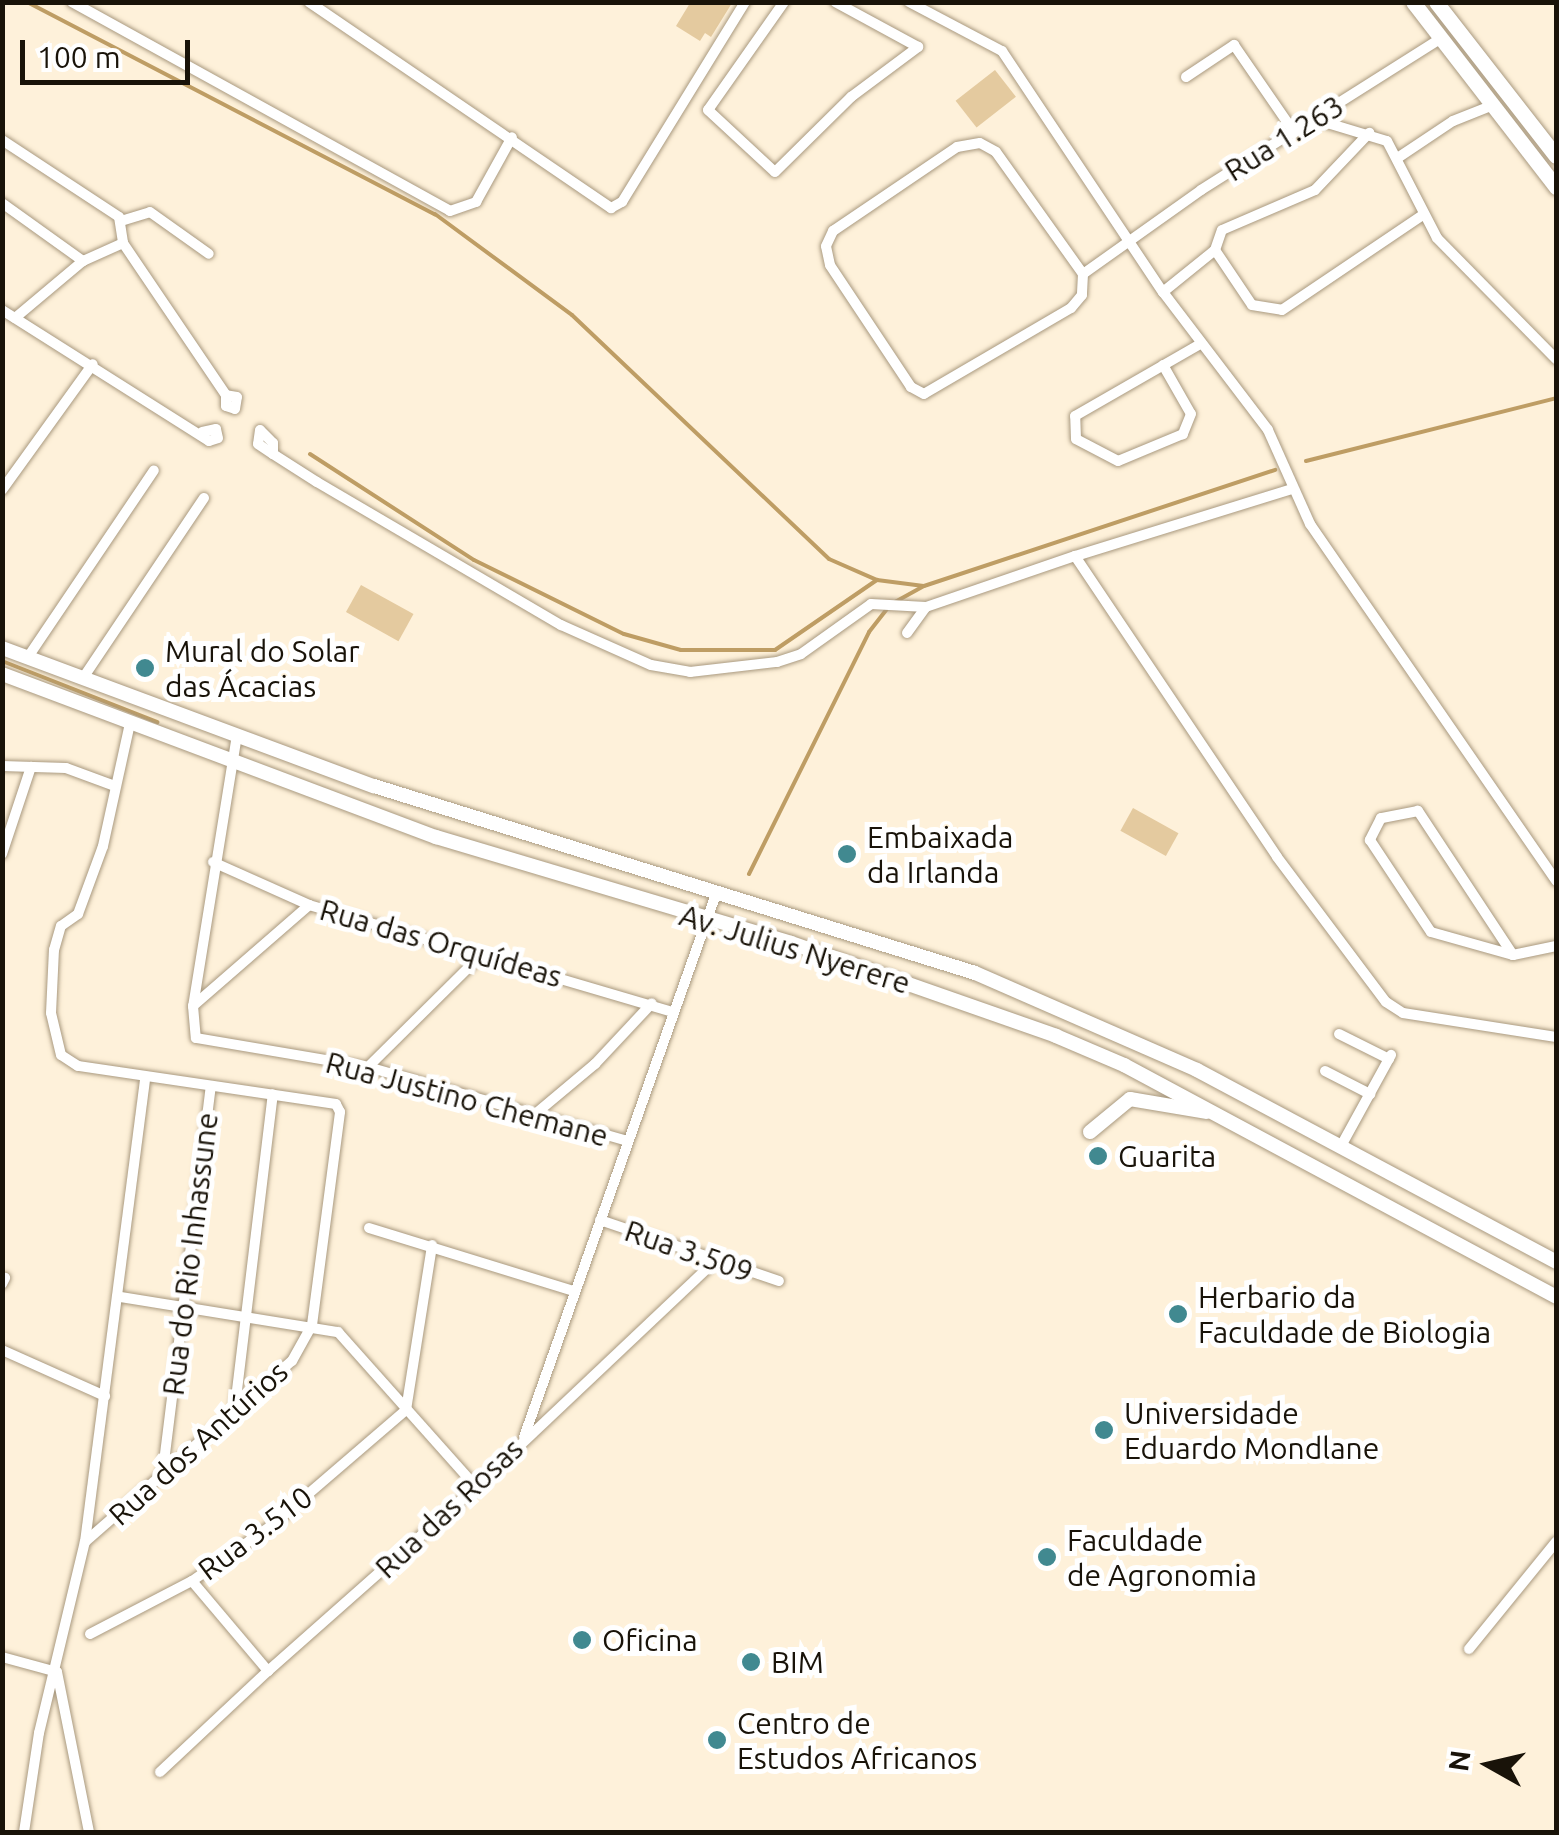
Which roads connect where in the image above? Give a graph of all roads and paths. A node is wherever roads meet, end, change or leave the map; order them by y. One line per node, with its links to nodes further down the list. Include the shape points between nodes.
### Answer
1 (72, 2): 15 (street, via 450,211 476,202)
2 (309, 2): 15 (street)
3 (745, 2): 15 (street, via 617,207 606,207)
4 (784, 2): 5 (street, via 708,110 775,172 851,97 918,48)
5 (835, 2)
6 (908, 2): 24 (street, via 1002,51)
7 (1436, 2): 17 (main road)
8 (1415, 5): 9 (main road)
9 (1441, 38): 11 (main road); 12 (street, Rua 1.263)
10 (1186, 77): 13 (street, via 1234,46)
11 (1493, 105): 18 (street, via 1452,121); 19 (main road)
12 (1314, 119): 13 (street, Rua 1.263); 14 (street)
13 (1294, 132): 24 (street, Rua 1.263)
14 (1369, 133): 18 (street); 25 (street, via 1300,202 1222,230)
15 (512, 137)
16 (2, 140): 22 (street)
17 (1556, 156)
18 (1399, 157): 21 (street)
19 (1556, 187)
20 (2, 203): 27 (street)
21 (1423, 215): 25 (street, via 1293,306 1271,312 1244,298); 33 (street, via 1454,258)
22 (121, 221): 23 (street); 26 (street, via 150,212)
23 (123, 243): 27 (street); 36 (street)
24 (1130, 243): 28 (street, Rua 1.263); 29 (street)
25 (1215, 250): 29 (street)
26 (208, 254)
27 (82, 261): 31 (street)
28 (1083, 274): 28 (street, via 1082,295 1070,308 924,394 911,387 890,356 830,265 826,246 833,231 957,147 980,143 996,152)
29 (1163, 292): 32 (street)
30 (2, 310): 31 (street)
31 (14, 318): 34 (street)
32 (1202, 343): 35 (street); 40 (street, via 1268,430)
33 (1556, 360)
34 (92, 364): 37 (street); 41 (street)
35 (1163, 365): 35 (street, via 1075,416 1076,440 1118,461 1187,430 1190,414)
36 (226, 395)
37 (202, 432)
38 (272, 454): 46 (street, via 561,625 650,665 690,672 777,662 800,654 871,604)
39 (154, 470): 49 (street)
40 (1292, 489): 43 (street); 60 (street, via 1329,554)
41 (2, 490)
42 (204, 498): 51 (street)
43 (1094, 550): 44 (street); 45 (street)
44 (1075, 556): 45 (street); 46 (street)
45 (1090, 582): 71 (street, via 1277,857 1393,1009)
46 (926, 607): 47 (street)
47 (907, 633)
48 (2, 648): 49 (main road, Av. Julius Nyerere)
49 (28, 657): 51 (main road, Av. Julius Nyerere)
50 (2, 674): 52 (main road, Av. Julius Nyerere)
51 (83, 678): 53 (main road, Av. Julius Nyerere)
52 (130, 722): 54 (main road, Av. Julius Nyerere); 57 (street)
53 (237, 735): 54 (street); 61 (main road, Av. Julius Nyerere, via 408,797)
54 (228, 762): 59 (street); 63 (main road, Av. Julius Nyerere, via 436,837)
55 (2, 766): 56 (street)
56 (31, 767): 57 (street, via 66,768); 58 (street)
57 (115, 786): 74 (street, via 103,846 78,914 61,926 54,950 51,1013 67,1062)
58 (2, 854)
59 (213, 862): 62 (street, Rua das Orquídeas); 68 (street)
60 (1556, 880)
61 (717, 891): 63 (street); 82 (main road, Av. Julius Nyerere, via 955,964)
62 (308, 905): 66 (street, Rua das Orquídeas); 68 (street)
63 (705, 920): 69 (street); 78 (main road, Av. Julius Nyerere, via 791,943 1056,1036)
64 (1556, 946): 65 (street)
65 (1513, 955): 65 (street, via 1431,932 1370,840 1381,818 1418,811)
66 (479, 957): 67 (street, Rua das Orquídeas); 72 (street)
67 (652, 1003): 69 (street, Rua das Orquídeas); 79 (street, via 596,1064)
68 (193, 1006): 72 (street, Rua Justino Chemane, via 192,1030 202,1042)
69 (673, 1012): 81 (street)
70 (1339, 1034): 77 (street, via 1390,1057)
71 (1556, 1037)
72 (368, 1067): 79 (street, Rua Justino Chemane)
73 (1325, 1070): 77 (street)
74 (145, 1077): 75 (street); 90 (street)
75 (211, 1087): 76 (street); 92 (street, Rua do Rio Inhassune)
76 (274, 1094): 93 (street); 94 (street, Rua dos Antúrios, via 336,1104)
77 (1370, 1094): 82 (street)
78 (1212, 1112): 80 (main road, via 1130,1099); 91 (main road, Av. Julius Nyerere)
79 (534, 1116): 81 (street, Rua Justino Chemane)
80 (1090, 1132)
81 (628, 1141): 83 (street)
82 (1340, 1146): 87 (main road, Av. Julius Nyerere)
83 (600, 1220): 86 (street, Rua 3.509); 89 (street)
84 (369, 1228): 85 (street)
85 (432, 1245): 89 (street); 97 (street)
86 (713, 1262): 88 (street, Rua 3.509); 99 (street, Rua das Rosas)
87 (1556, 1262)
88 (779, 1281)
89 (574, 1290): 99 (street)
90 (121, 1296): 92 (street); 96 (street)
91 (1556, 1297)
92 (184, 1304): 93 (street); 100 (street, Rua do Rio Inhassune)
93 (246, 1314): 94 (street); 98 (street)
94 (312, 1325): 97 (street, via 338,1332 364,1355); 98 (street, Rua dos Antúrios, via 292,1360)
95 (2, 1350): 96 (street)
96 (105, 1396): 102 (street)
97 (406, 1410): 101 (street); 104 (street, Rua 3.510, via 271,1526)
98 (234, 1415): 100 (street, Rua dos Antúrios)
99 (524, 1438): 101 (street, Rua das Rosas)
100 (162, 1480): 102 (street, Rua dos Antúrios)
101 (476, 1488): 108 (street, Rua das Rosas)
102 (85, 1542): 109 (street)
103 (1556, 1542): 106 (street)
104 (192, 1581): 105 (street, Rua 3.510); 108 (street)
105 (90, 1634)
106 (1469, 1649)
107 (2, 1658): 109 (street)
108 (268, 1671): 110 (street, Rua das Rosas)
109 (57, 1672): 111 (street, via 39,1733); 112 (street)
110 (160, 1772)
111 (24, 1832)
112 (89, 1832)

